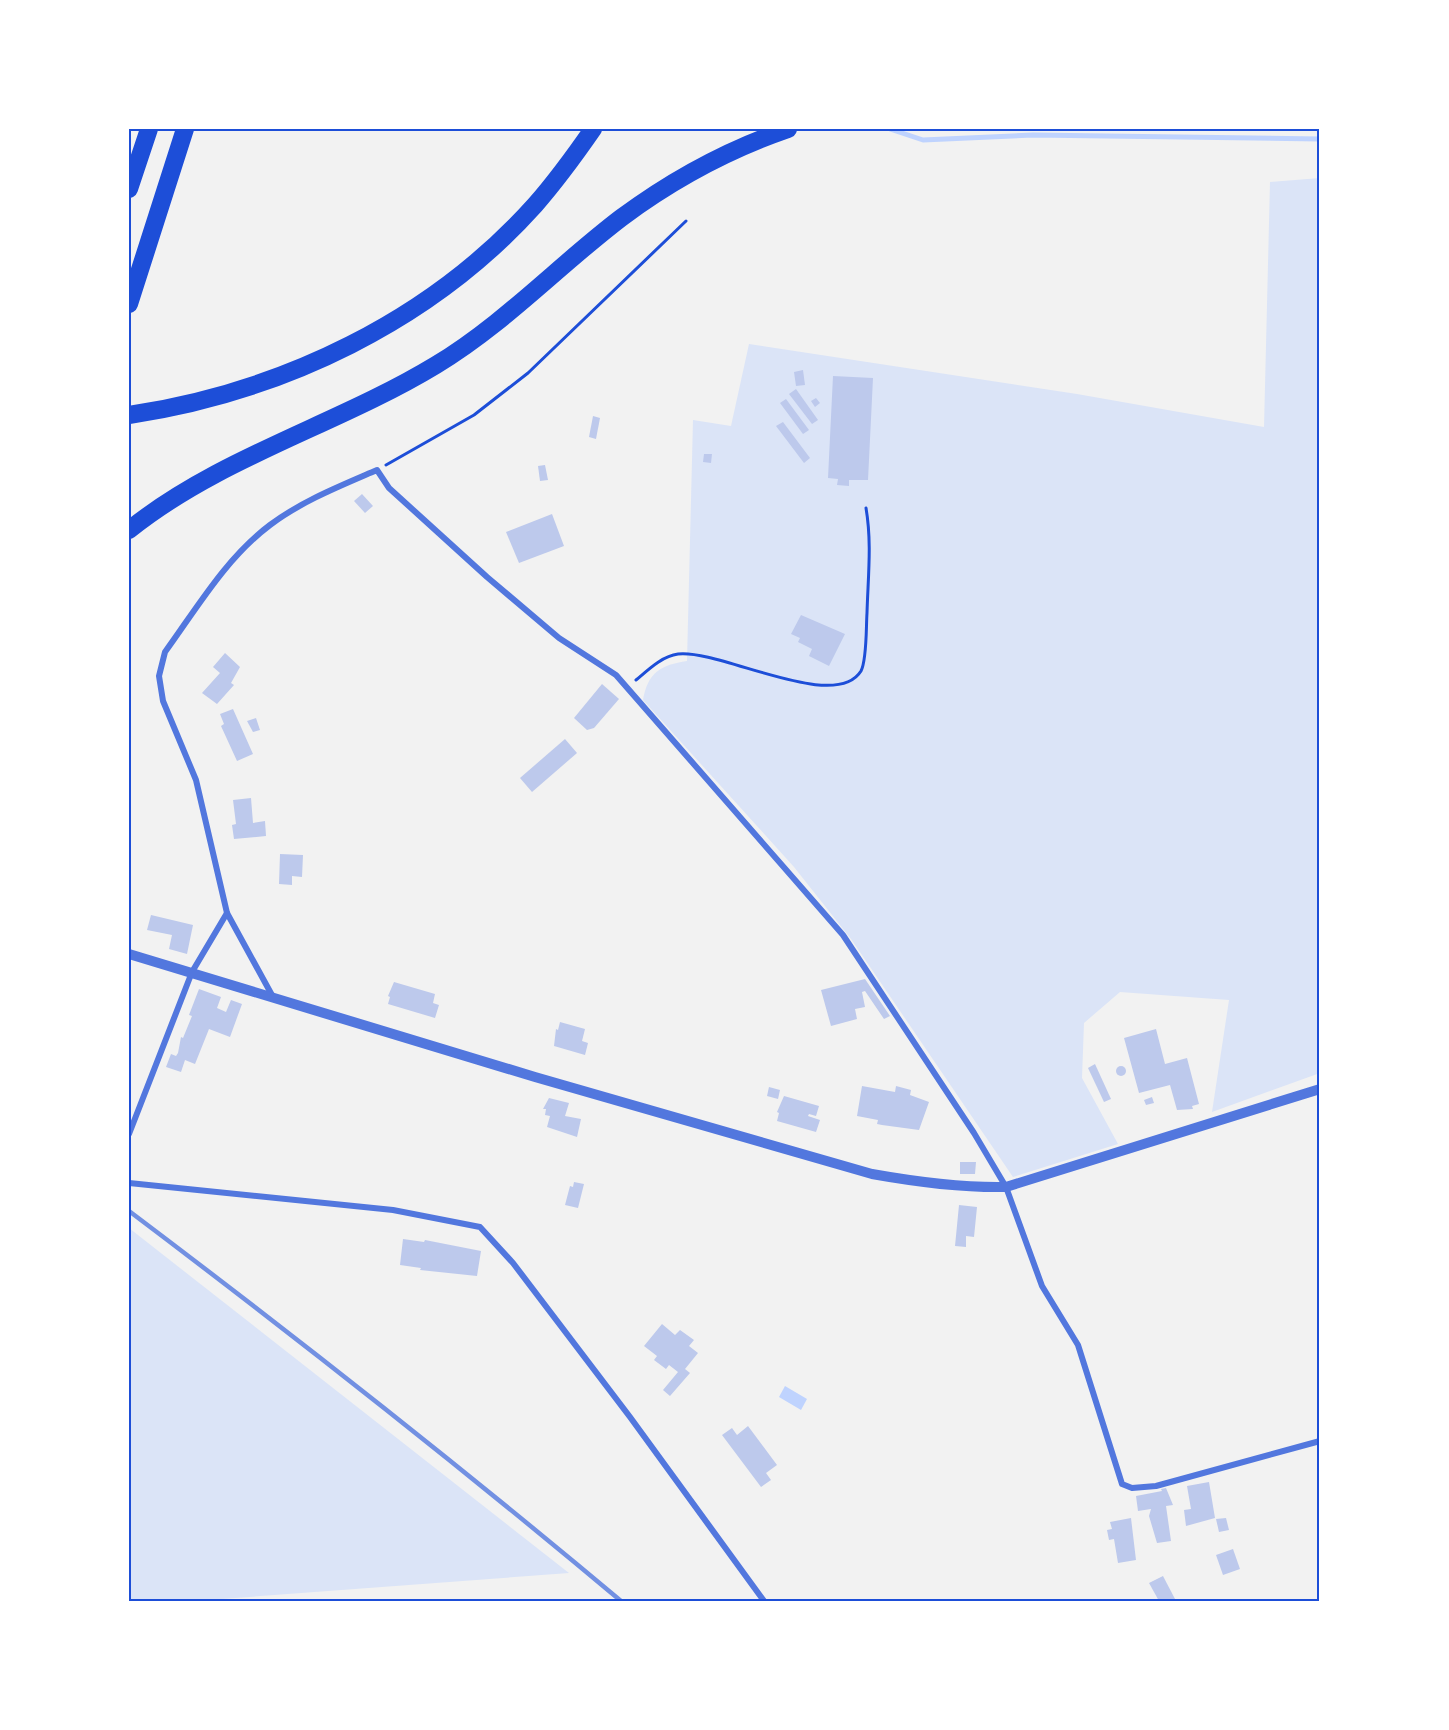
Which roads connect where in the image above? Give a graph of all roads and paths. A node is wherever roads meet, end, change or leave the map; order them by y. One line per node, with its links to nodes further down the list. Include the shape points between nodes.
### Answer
1 (148, 129): 5 (highway)
2 (593, 129): 8 (highway, via 551,185 507,233 417,306 322,358 247,388)
3 (788, 129): 11 (highway, via 754,140 663,188 436,365 346,414 205,481)
4 (185, 130): 7 (highway)
5 (129, 189)
6 (686, 221): 9 (path, via 528,373 474,415)
7 (129, 303)
8 (129, 415)
9 (376, 470): 12 (street, via 389,488 487,577 559,638 616,675); 13 (street, via 298,507 250,542 228,565 160,663 163,701 196,780)
10 (866, 508): 12 (path, via 870,533 865,642 861,670 852,681 843,686 820,686 719,659 678,654 664,659)
11 (129, 530)
12 (628, 688): 20 (street, via 843,935)
13 (227, 913): 15 (street); 16 (street)
14 (129, 954): 15 (street)
15 (192, 972): 16 (street); 18 (street)
16 (273, 998): 20 (street, via 872,1174 968,1188)
17 (1320, 1089): 20 (street)
18 (129, 1134)
19 (129, 1183): 22 (street, via 393,1210 480,1227 520,1272)
20 (1006, 1187): 21 (street, via 1042,1286 1078,1345 1122,1484 1132,1488 1156,1486)
21 (1320, 1441)
22 (764, 1601)

